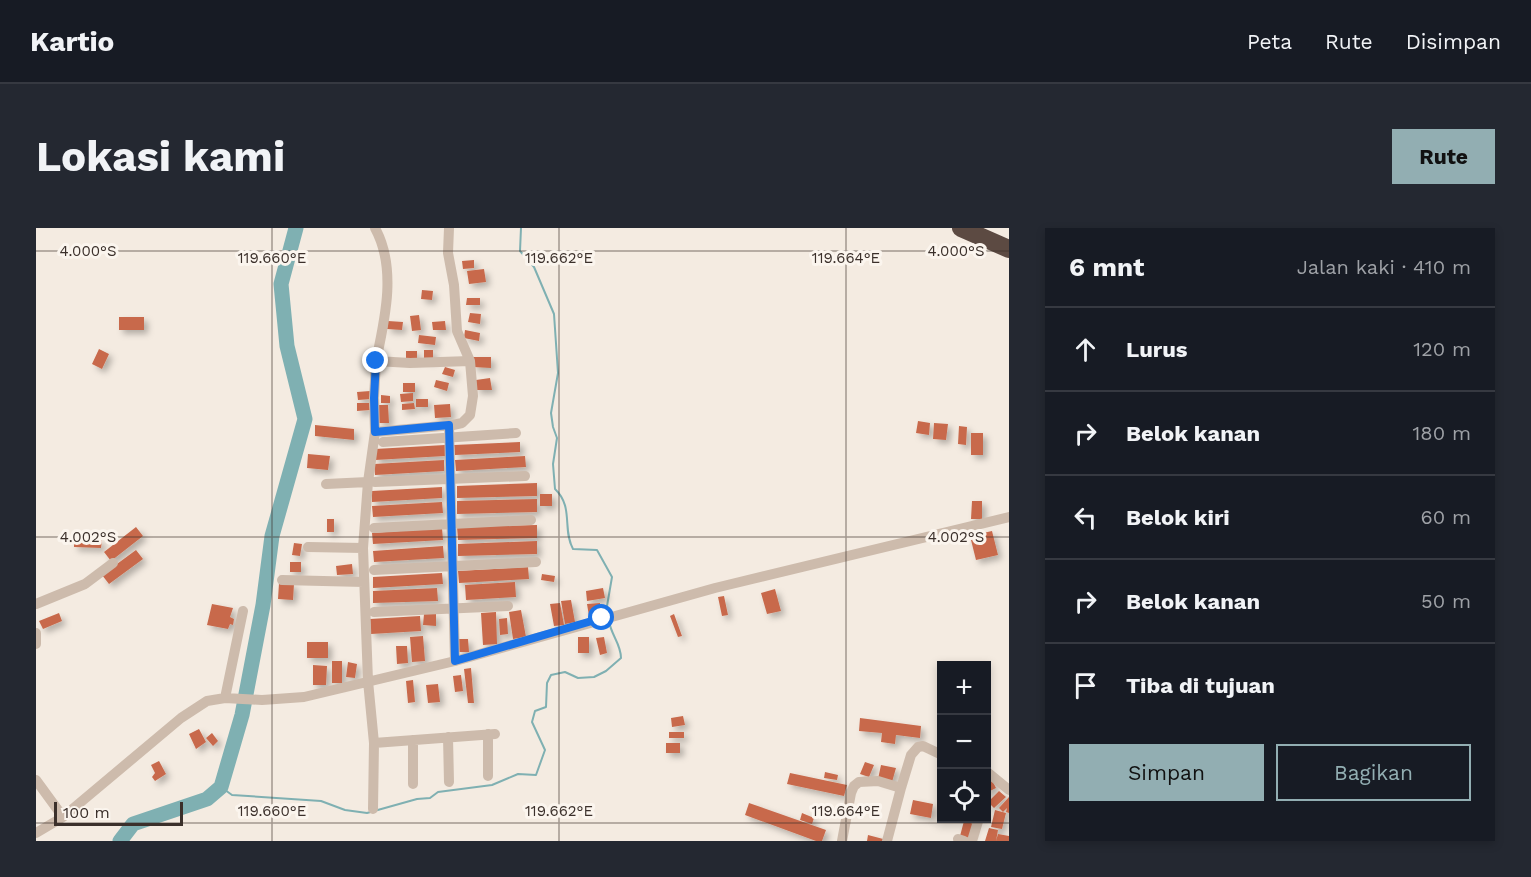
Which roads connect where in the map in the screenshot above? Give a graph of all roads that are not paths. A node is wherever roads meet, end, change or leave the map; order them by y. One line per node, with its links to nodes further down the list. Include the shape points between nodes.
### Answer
1 (375, 228): 5 (street, via 387,268 384,322)
2 (449, 228): 6 (street, via 448,254 457,331)
3 (962, 228): 4 (highway)
4 (1009, 249)
5 (376, 361): 6 (street); 8 (street)
6 (470, 361): 7 (street, via 472,410 462,423)
7 (449, 425): 8 (street); 10 (street)
8 (375, 432): 14 (street)
9 (516, 433): 10 (street)
10 (450, 438): 11 (street); 13 (street)
11 (383, 442)
12 (525, 476): 13 (street)
13 (451, 479): 14 (street); 18 (street)
14 (372, 482): 15 (street); 21 (street)
15 (326, 484)
16 (1009, 517): 35 (street, via 715,588)
17 (531, 520): 18 (street)
18 (452, 524): 19 (street); 24 (street)
19 (374, 528)
20 (308, 548): 21 (street)
21 (363, 548): 27 (street)
22 (536, 562): 24 (street)
23 (113, 563): 28 (street, via 85,584)
24 (453, 566): 25 (street); 30 (street)
25 (374, 570)
26 (282, 580): 27 (street)
27 (364, 582): 36 (street)
28 (36, 604)
29 (508, 606): 30 (street)
30 (454, 609): 32 (street); 35 (street)
31 (243, 611): 37 (street)
32 (374, 612)
33 (36, 633): 34 (street)
34 (36, 644)
35 (455, 661): 36 (street)
36 (368, 681): 37 (street, via 304,697); 40 (street)
37 (230, 698): 50 (street, via 207,701 181,718)
38 (448, 737): 39 (street); 43 (street, via 491,734); 45 (street)
39 (413, 740): 40 (street); 46 (street)
40 (374, 743): 49 (street)
41 (937, 752): 47 (street, via 918,747 911,755)
42 (991, 774): 48 (street)
43 (488, 776)
44 (36, 780): 50 (street)
45 (450, 782)
46 (413, 784)
47 (901, 788): 53 (street, via 878,781 859,782 851,793); 54 (street)
48 (1009, 790)
49 (373, 809)
50 (63, 817): 52 (street)
51 (978, 823): 55 (street)
52 (36, 833)
53 (842, 841)
54 (887, 841)
55 (972, 841)

